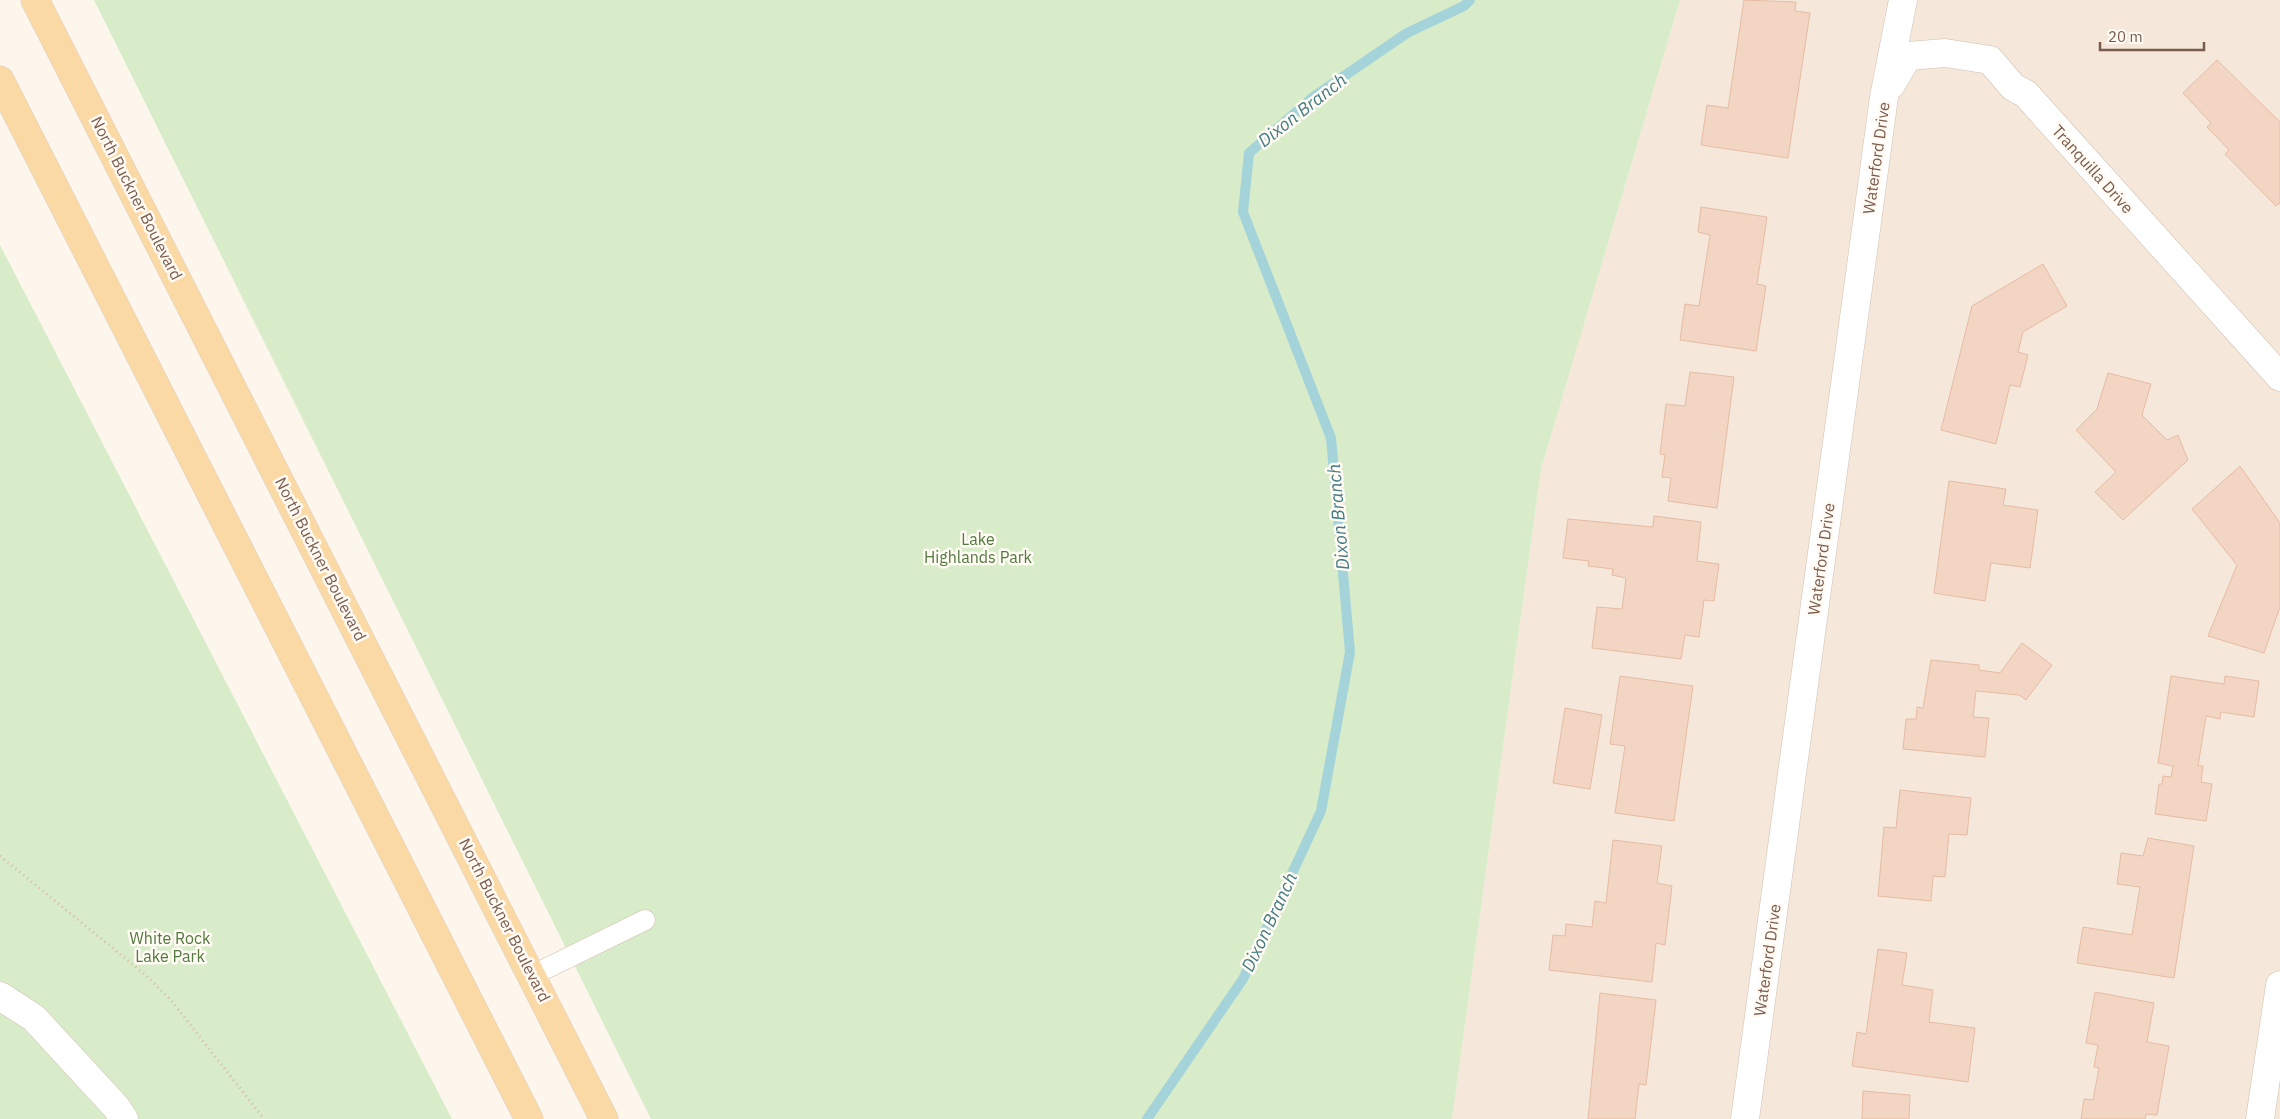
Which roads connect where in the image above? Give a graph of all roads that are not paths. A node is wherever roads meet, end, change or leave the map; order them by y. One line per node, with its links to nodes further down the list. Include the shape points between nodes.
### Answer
1 (35, 0): 7 (main road, North Buckner Boulevard)
2 (1903, 0): 4 (street, Waterford Drive)
3 (0, 80): 11 (main road)
4 (1884, 97): 5 (street, Tranquilla Drive, via 1908,56 1945,53 1990,60 2013,87 2026,94); 13 (street, Waterford Drive)
5 (2280, 377)
6 (646, 920): 7 (lane)
7 (533, 975): 12 (main road, North Buckner Boulevard)
8 (2280, 985): 14 (street)
9 (0, 996): 10 (street, via 34,1018)
10 (124, 1119)
11 (529, 1119)
12 (604, 1119)
13 (1745, 1119)
14 (2260, 1119)

